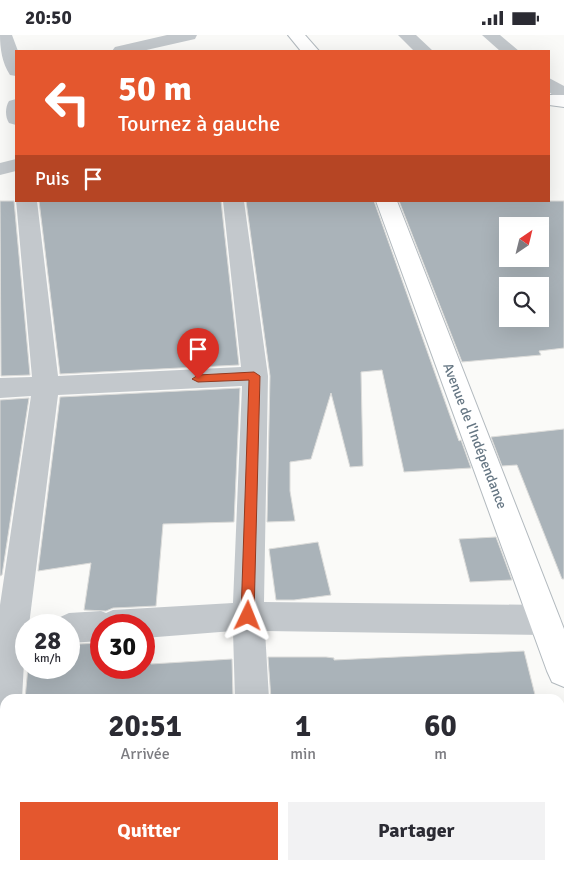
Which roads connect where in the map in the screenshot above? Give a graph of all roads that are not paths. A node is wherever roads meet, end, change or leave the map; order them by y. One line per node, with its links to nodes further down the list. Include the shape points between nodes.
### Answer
1 (4, 35): 11 (street)
2 (188, 35): 6 (street)
3 (296, 35): 8 (main road)
4 (406, 35): 9 (street)
5 (490, 35): 10 (street)
6 (162, 43): 7 (street)
7 (126, 50)
8 (309, 50)
9 (423, 50)
10 (509, 50)
11 (15, 68)
12 (15, 77): 13 (street)
13 (0, 81)
14 (550, 84): 15 (street)
15 (564, 95)
16 (550, 100): 17 (main road)
17 (564, 101)
18 (15, 165): 19 (street)
19 (0, 169)
20 (26, 202): 24 (street)
21 (233, 202): 23 (street)
22 (386, 202): 27 (main road, Avenue de l'Indépendance)
23 (254, 376): 24 (street); 26 (street)
24 (46, 385): 25 (street); 29 (street)
25 (0, 388)
26 (248, 616): 27 (street); 28 (street); 32 (street)
27 (545, 620): 30 (main road, Avenue de l'Indépendance)
28 (155, 622)
29 (13, 632): 31 (street)
30 (564, 671)
31 (6, 694)
32 (252, 694)

